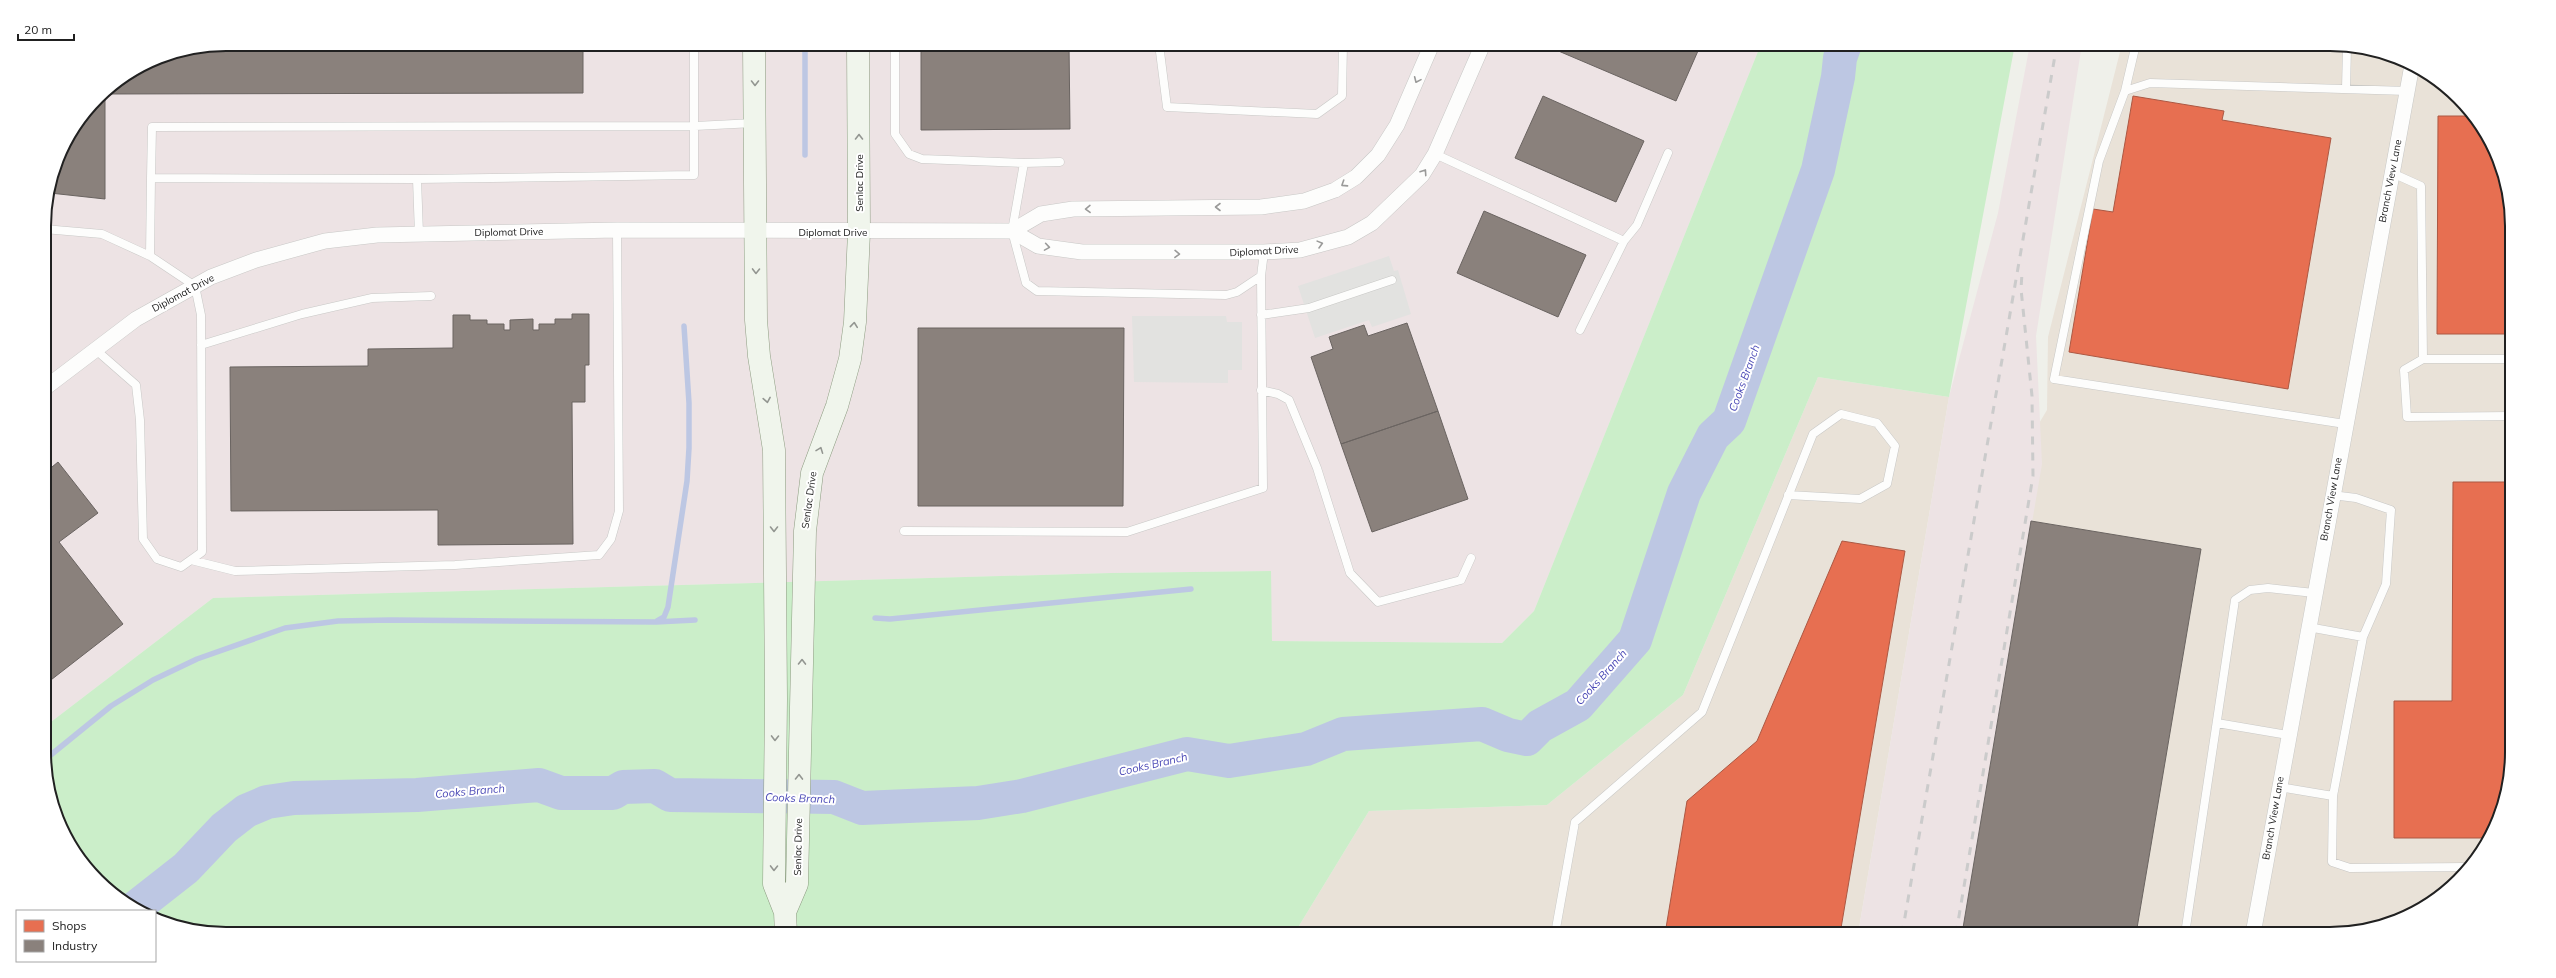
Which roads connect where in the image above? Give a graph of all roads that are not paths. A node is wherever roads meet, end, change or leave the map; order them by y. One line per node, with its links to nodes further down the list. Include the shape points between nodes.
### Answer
1 (694, 51): 16 (lane)
2 (754, 51): 15 (street, Senlac Drive, one-way to 15)
3 (858, 51): 28 (street, Senlac Drive, one-way to 3)
4 (895, 51): 20 (lane, via 895,134 909,154 922,159)
5 (1160, 51): 6 (lane, via 1167,107 1317,114 1342,96)
6 (1343, 51)
7 (1429, 51): 26 (street, one-way to 26, via 1397,125 1378,155 1356,177 1335,190 1304,201 1261,207 1073,209 1041,214)
8 (1480, 51): 18 (street, Diplomat Drive)
9 (2135, 51): 13 (lane)
10 (2348, 52): 12 (lane)
11 (2411, 71): 14 (street, Branch View Lane)
12 (2346, 89): 13 (lane, via 2150,83); 14 (lane)
13 (2126, 91): 46 (lane, via 2099,161 2054,379)
14 (2407, 91): 21 (street, Branch View Lane)
15 (755, 123): 16 (lane); 27 (street, Senlac Drive)
16 (696, 126): 22 (lane, via 152,127); 23 (lane, via 694,175)
17 (1668, 153): 30 (lane, via 1637,224)
18 (1435, 154): 30 (lane); 31 (street, Diplomat Drive, one-way to 18, via 1300,250 1341,239 1372,223 1422,175)
19 (1060, 162): 20 (lane)
20 (1024, 163): 26 (lane)
21 (2392, 173): 41 (lane, via 2421,186); 46 (street, Branch View Lane)
22 (151, 178): 23 (lane); 32 (lane)
23 (417, 179): 29 (lane)
24 (51, 230): 32 (lane, via 102,234)
25 (617, 230): 27 (street, Diplomat Drive); 29 (street, Diplomat Drive); 51 (lane, via 619,511 611,539 599,555 455,565 235,571)
26 (1012, 231): 28 (street, Diplomat Drive); 31 (street, Diplomat Drive, one-way to 31, via 1038,246 1082,252); 33 (lane, via 1026,283 1037,290 1226,295 1238,292)
27 (756, 232): 28 (street, Diplomat Drive); 60 (street, Senlac Drive, one-way to 60, via 756,320 774,450 774,884)
28 (859, 232): 60 (street, Senlac Drive, one-way to 28, via 797,884 805,530 812,473 837,406 850,359 855,322)
29 (419, 234): 35 (street, Diplomat Drive, via 377,235 325,241 256,260)
30 (1624, 241): 38 (lane)
31 (1264, 252): 33 (lane)
32 (150, 256): 35 (lane)
33 (1261, 276): 37 (lane)
34 (1392, 280): 37 (lane, via 1308,308)
35 (194, 286): 39 (lane, via 201,315); 40 (street, Diplomat Drive, via 136,319)
36 (431, 296): 39 (lane, via 372,298 302,314)
37 (1261, 315): 44 (lane)
38 (1580, 330)
39 (201, 345): 51 (lane, via 202,552)
40 (96, 350): 43 (street, Diplomat Drive); 51 (lane, via 136,385 140,420 143,539 157,559 181,567)
41 (2423, 359): 42 (lane); 45 (lane, via 2404,370 2406,417)
42 (2505, 359)
43 (51, 384)
44 (1261, 390): 49 (lane, via 1263,488 1127,532); 50 (lane, via 1289,400 1317,468 1350,573 1378,602 1461,580)
45 (2505, 416)
46 (2345, 424): 48 (street, Branch View Lane)
47 (1788, 495): 47 (lane, via 1813,434 1840,414 1877,423 1895,446 1887,484 1860,499); 62 (lane, via 1702,712 1575,822)
48 (2332, 495): 52 (street, Branch View Lane); 54 (lane, via 2356,498 2391,510 2386,584)
49 (904, 532)
50 (1472, 558)
51 (191, 560)
52 (2314, 593): 53 (street, Branch View Lane); 55 (lane, via 2268,588 2250,590 2235,600)
53 (2308, 627): 54 (lane); 56 (street, Branch View Lane)
54 (2363, 637): 58 (lane)
55 (2217, 723): 56 (lane); 63 (lane)
56 (2288, 735): 57 (street, Branch View Lane)
57 (2279, 787): 58 (lane); 64 (street, Branch View Lane)
58 (2333, 796): 59 (lane, via 2332,862 2350,868)
59 (2462, 867)
60 (785, 912): 61 (street, Senlac Drive)
61 (786, 927)
62 (1556, 927)
63 (2186, 927)
64 (2254, 927)

